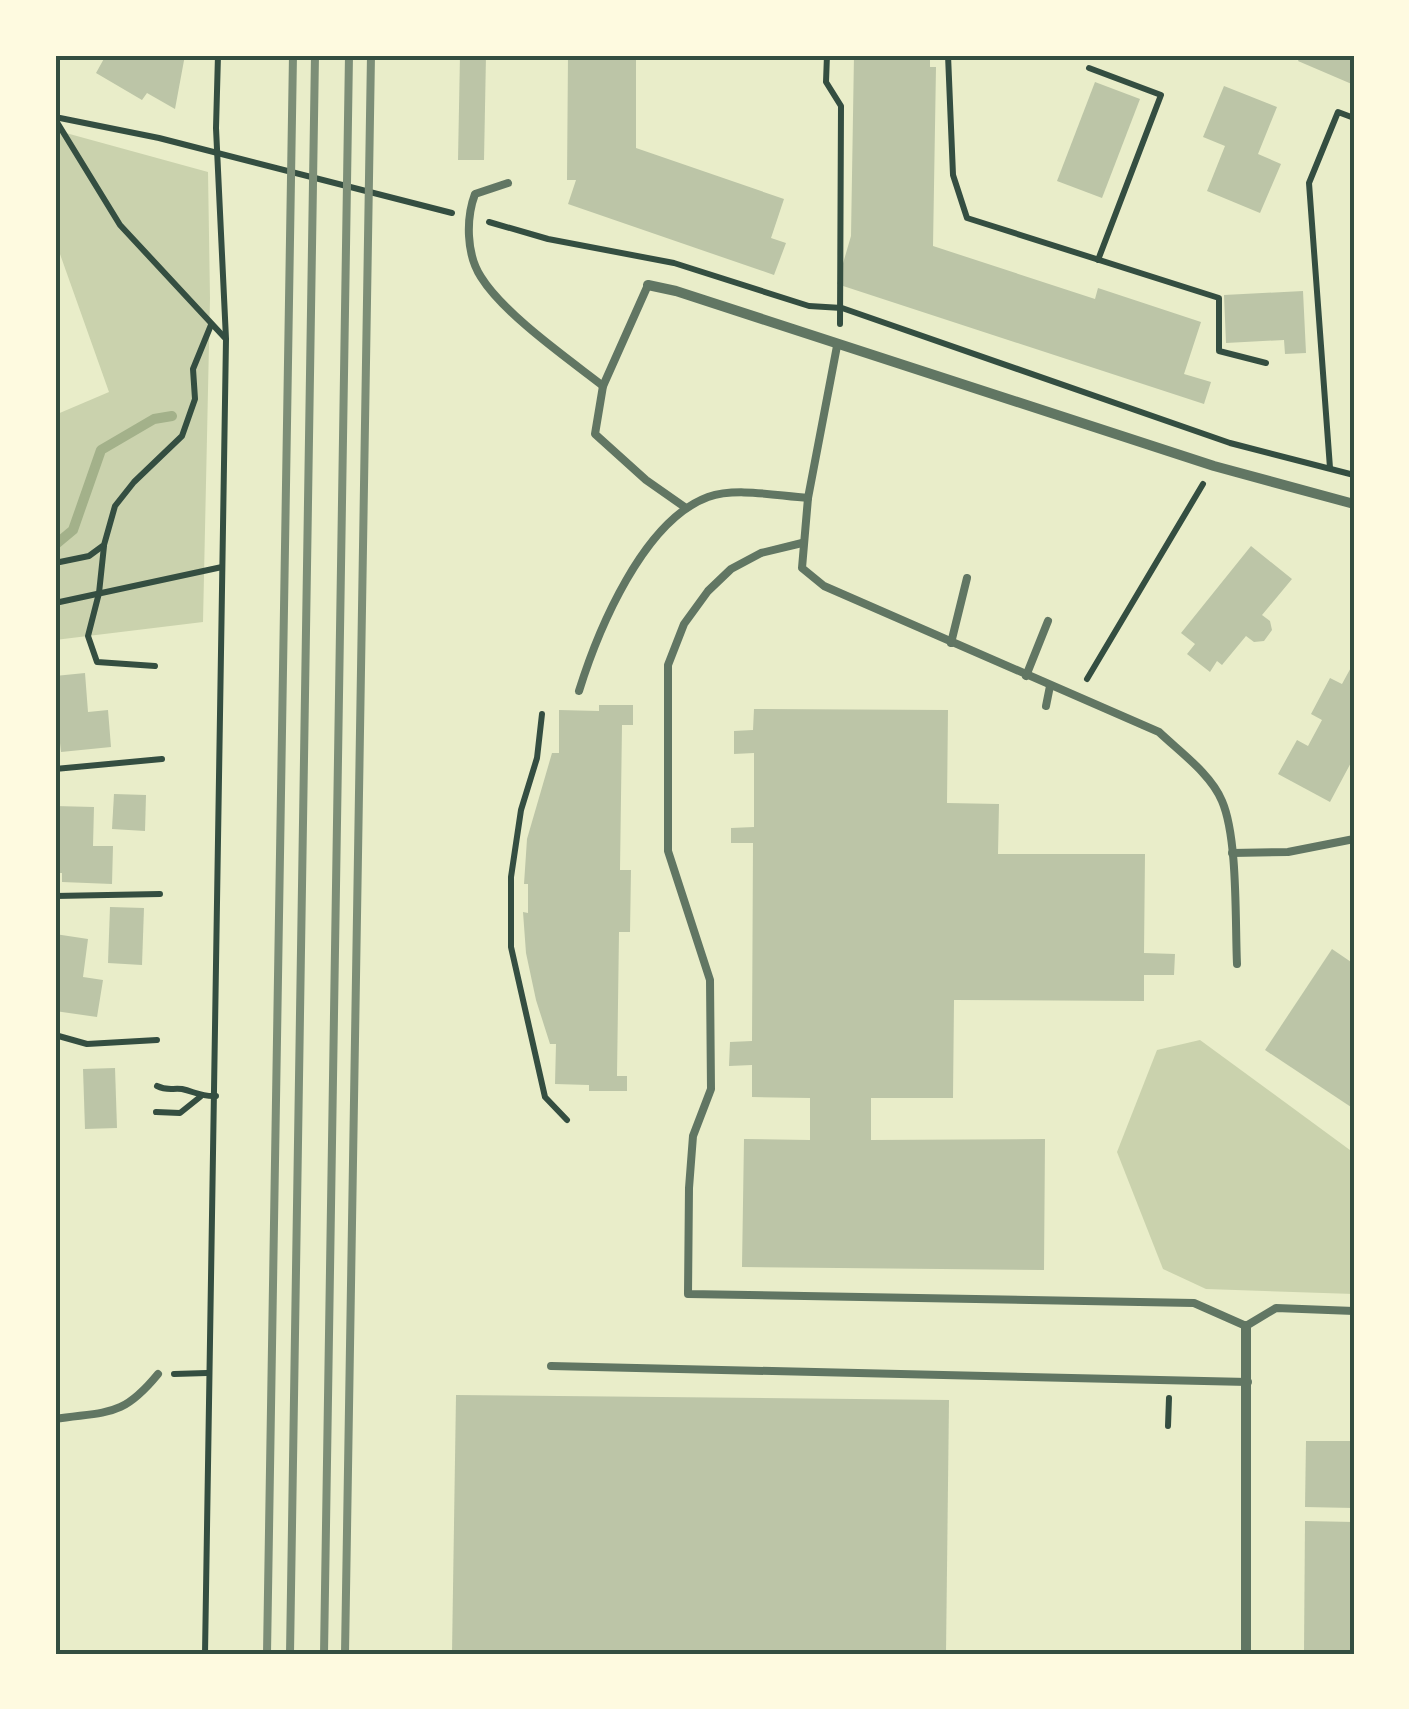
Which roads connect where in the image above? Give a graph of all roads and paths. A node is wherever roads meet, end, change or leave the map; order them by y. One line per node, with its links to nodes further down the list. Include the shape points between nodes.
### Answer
1 (218, 55): 14 (path)
2 (827, 55): 12 (path, via 826,82 840,106)
3 (948, 55): 10 (path, via 953,175 967,218)
4 (1089, 68): 10 (path, via 1161,94)
5 (55, 118): 8 (path); 13 (path, via 120,225)
6 (1354, 118): 20 (path, via 1338,112 1309,183)
7 (508, 183): 17 (lane, via 476,194 470,225 475,266 508,306)
8 (464, 216)
9 (483, 221): 12 (path, via 674,263 809,306)
10 (1098, 260): 16 (path, via 1219,298 1219,351)
11 (648, 285): 15 (street); 17 (lane)
12 (842, 308): 15 (path); 18 (path)
13 (211, 325): 14 (path); 26 (path, via 193,369 195,399 182,436 115,506)
14 (226, 339): 28 (path)
15 (837, 346): 19 (street); 22 (lane)
16 (1266, 363)
17 (603, 386): 24 (lane, via 595,434)
18 (1230, 443): 19 (path); 20 (path)
19 (1214, 466): 23 (street); 38 (path)
20 (1330, 468): 21 (path)
21 (1354, 475)
22 (808, 498): 24 (lane, via 736,493); 25 (lane)
23 (1354, 504)
24 (686, 508): 37 (lane, via 632,571 593,647)
25 (802, 544): 33 (lane, via 802,568 824,586); 56 (lane, via 761,554 708,590 684,624 668,665 668,851 710,980 711,1089 692,1136 688,1294 1194,1303)
26 (104, 545): 27 (path, via 89,556); 30 (path)
27 (55, 563)
28 (222, 566): 30 (path); 51 (path)
29 (968, 578): 33 (lane)
30 (99, 594): 31 (path); 34 (path, via 88,636 98,662)
31 (55, 603)
32 (1048, 621): 35 (lane)
33 (951, 643): 35 (lane)
34 (155, 666)
35 (1026, 676): 36 (lane)
36 (1050, 686): 38 (lane); 39 (lane)
37 (580, 691)
38 (1076, 698): 44 (lane, via 1159,732 1199,769 1222,800)
39 (1046, 706)
40 (542, 714): 54 (path, via 511,877 511,946 545,1097)
41 (162, 759): 42 (path)
42 (55, 770)
43 (1354, 839): 44 (lane, via 1288,852)
44 (1232, 853): 47 (lane)
45 (160, 894): 46 (path)
46 (55, 896)
47 (1237, 964)
48 (55, 1035): 49 (path, via 87,1044)
49 (158, 1040)
50 (157, 1086): 52 (path)
51 (216, 1096): 52 (path); 58 (path)
52 (200, 1097): 53 (path, via 180,1113)
53 (156, 1112)
54 (567, 1120)
55 (1354, 1311): 56 (lane, via 1276,1308)
56 (1246, 1326): 60 (street)
57 (551, 1366): 60 (lane)
58 (208, 1373): 59 (path); 62 (path)
59 (158, 1374): 61 (lane, via 124,1409)
60 (1248, 1382): 63 (street)
61 (55, 1419)
62 (205, 1654)
63 (1246, 1654)

